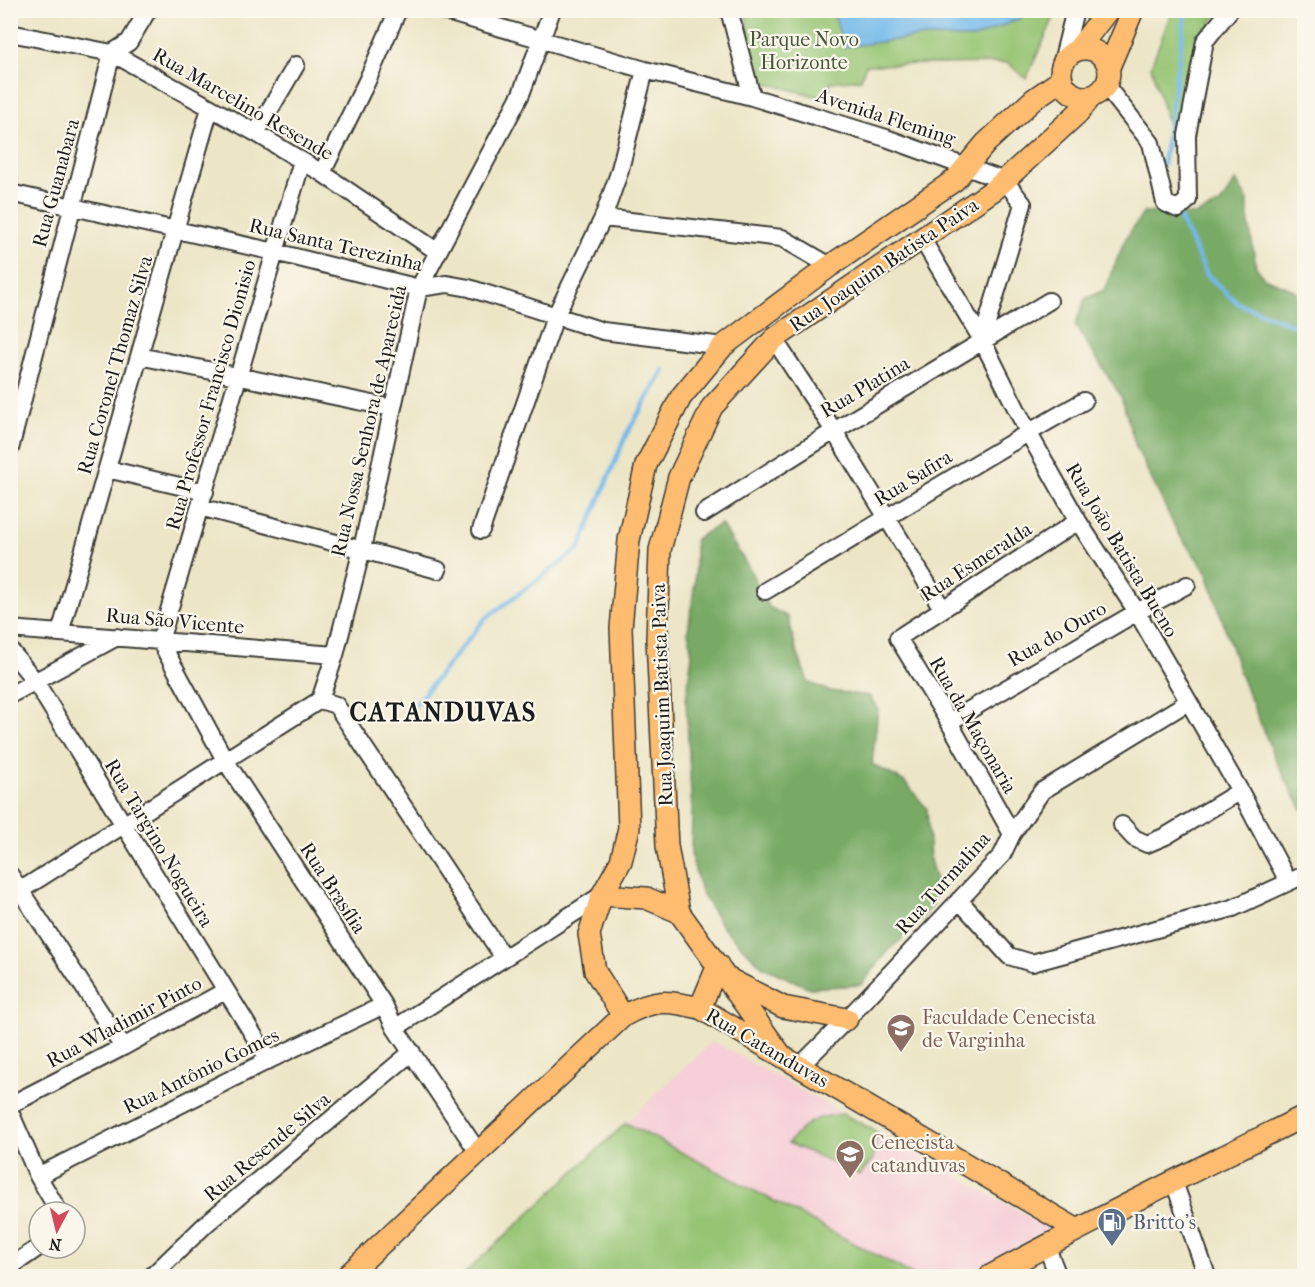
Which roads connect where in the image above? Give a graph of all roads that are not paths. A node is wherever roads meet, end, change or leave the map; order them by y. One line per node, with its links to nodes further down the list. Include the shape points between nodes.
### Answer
1 (148, 10): 12 (street, via 129,42)
2 (398, 10): 22 (street)
3 (440, 10): 11 (street, Avenida Fleming)
4 (552, 10): 11 (street, Rua Nossa Senhora de Aparecida)
5 (729, 10): 17 (street)
6 (1075, 10): 13 (street)
7 (1108, 10): 13 (main road, Rua Joaquim Batista Paiva)
8 (1133, 10): 16 (main road, Rua Joaquim Batista Paiva)
9 (1230, 10): 16 (street, via 1205,41 1187,135 1188,200 1178,209 1165,203 1151,143)
10 (10, 33): 12 (street, Rua Marcelino Resende)
11 (542, 41): 15 (street, Avenida Fleming); 30 (street, Rua Nossa Senhora de Aparecida, via 521,94)
12 (112, 53): 18 (street, Rua Marcelino Resende); 25 (street, Rua Guanabara)
13 (1067, 64): 16 (main road, via 1073,95); 16 (main road, via 1097,51); 21 (main road, Rua Joaquim Batista Paiva)
14 (296, 65): 19 (street)
15 (645, 70): 17 (street, Avenida Fleming); 26 (street, via 620,173)
16 (1102, 83): 23 (main road, Rua Joaquim Batista Paiva, via 1078,113)
17 (752, 97): 21 (street, Avenida Fleming)
18 (210, 108): 19 (street, Rua Marcelino Resende); 27 (street, Rua Coronel Thomaz Silva)
19 (256, 133): 20 (street, Rua Marcelino Resende)
20 (302, 161): 22 (street, Rua Marcelino Resende); 29 (street, Rua Professor Francisco Dionisio)
21 (966, 165): 23 (street, Avenida Fleming); 31 (main road, Rua Joaquim Batista Paiva, via 955,180)
22 (322, 173): 30 (street, Rua Marcelino Resende)
23 (1005, 181): 28 (main road, Rua Joaquim Batista Paiva); 36 (street, via 1023,204)
24 (10, 193): 25 (street, Rua Santa Terezinha)
25 (71, 208): 27 (street, Rua Santa Terezinha); 44 (street, Rua Guanabara)
26 (603, 218): 31 (street, via 782,238); 34 (street)
27 (175, 231): 29 (street, Rua Santa Terezinha); 38 (street, Rua Coronel Thomaz Silva)
28 (922, 239): 35 (main road, Rua Joaquim Batista Paiva); 36 (street, Rua João Batista Bueno)
29 (275, 252): 32 (street, Rua Santa Terezinha); 39 (street, Rua Professor Francisco Dionisio)
30 (438, 252): 32 (street, Rua Nossa Senhora de Aparecida)
31 (830, 266): 37 (main road, Rua Joaquim Batista Paiva)
32 (419, 288): 34 (street, Rua Santa Terezinha, via 447,284 470,288); 41 (street, Rua Nossa Senhora de Aparecida)
33 (1049, 301): 36 (street, Rua Platina)
34 (555, 317): 37 (street, Rua Santa Terezinha, via 603,331); 50 (street)
35 (774, 339): 42 (street); 80 (main road, Rua Joaquim Batista Paiva, via 712,407 679,477 660,550 657,639 667,846)
36 (982, 340): 42 (street, Rua Platina); 43 (street, Rua João Batista Bueno)
37 (723, 346): 78 (main road, Rua Joaquim Batista Paiva, via 681,397 646,465 629,540 621,628 629,828 621,861)
38 (139, 356): 39 (street); 45 (street, Rua Coronel Thomaz Silva)
39 (238, 377): 41 (street); 46 (street, Rua Professor Francisco Dionisio)
40 (1084, 401): 43 (street, Rua Safira)
41 (392, 408): 51 (street, Rua Nossa Senhora de Aparecida)
42 (834, 431): 47 (street, Rua Platina); 48 (street)
43 (1028, 432): 48 (street, Rua Safira); 49 (street, Rua João Batista Bueno)
44 (10, 449)
45 (107, 469): 46 (street); 58 (street, Rua Coronel Thomaz Silva)
46 (202, 500): 51 (street); 61 (street, Rua Professor Francisco Dionisio)
47 (704, 513)
48 (887, 519): 54 (street, Rua Safira); 55 (street)
49 (1078, 521): 55 (street, Rua Esmeralda); 56 (street, Rua João Batista Bueno)
50 (481, 530)
51 (362, 549): 52 (street); 63 (street, Rua Nossa Senhora de Aparecida)
52 (438, 570)
53 (1187, 585): 56 (street, Rua do Ouro)
54 (765, 591)
55 (942, 608): 60 (street, Rua Esmeralda)
56 (1137, 612): 67 (street, Rua João Batista Bueno); 68 (street, Rua do Ouro)
57 (10, 629): 58 (street, Rua São Vicente)
58 (60, 633): 59 (street, Rua São Vicente)
59 (117, 638): 61 (street, Rua São Vicente); 64 (street)
60 (898, 638): 68 (street, Rua da Maçonaria)
61 (160, 641): 63 (street, Rua São Vicente); 69 (street, Rua Brasília)
62 (10, 650): 64 (street, Rua Targino Nogueira)
63 (335, 655): 66 (street, Rua Nossa Senhora de Aparecida)
64 (34, 681): 65 (street); 71 (street, Rua Targino Nogueira)
65 (10, 695)
66 (320, 700): 69 (street); 81 (street, via 336,705)
67 (1188, 702): 70 (street, Rua João Batista Bueno); 73 (street, Rua Turmalina, via 1042,791)
68 (949, 722): 73 (street, Rua da Maçonaria)
69 (225, 760): 71 (street); 84 (street, Rua Brasília)
70 (1240, 791): 72 (street, via 1147,844 1134,838); 76 (street, Rua João Batista Bueno)
71 (124, 825): 77 (street); 83 (street, Rua Targino Nogueira)
72 (1122, 825)
73 (1012, 834): 79 (street, Rua Turmalina, via 1002,855)
74 (1305, 874): 76 (street)
75 (10, 875): 77 (street)
76 (1288, 881): 79 (street, via 1233,908 1032,963 1009,956)
77 (16, 894): 89 (street)
78 (602, 895): 80 (main road, via 646,898); 81 (street); 86 (main road, Rua Joaquim Batista Paiva, via 590,934 595,971)
79 (959, 900): 87 (street, Rua Turmalina)
80 (679, 912): 82 (main road, Rua Joaquim Batista Paiva)
81 (504, 958): 88 (street)
82 (722, 972): 85 (main road); 87 (main road, via 783,1007); 91 (main road, Rua Joaquim Batista Paiva)
83 (225, 991): 89 (street, Rua Wladimir Pinto); 92 (street, Rua Targino Nogueira)
84 (384, 1005): 88 (street, Rua Brasília); 92 (street, Rua Antônio Gomes)
85 (700, 1008): 86 (main road, Rua Catanduvas, via 672,1001 644,1005); 91 (main road, Rua Catanduvas)
86 (623, 1016): 97 (main road, Rua Catanduvas)
87 (847, 1019): 93 (street, Rua Turmalina)
88 (395, 1028): 90 (street, Rua Brasília)
89 (123, 1047): 94 (street, Rua Wladimir Pinto)
90 (412, 1052): 97 (street, Rua Brasília); 105 (street, Rua Resende Silva, via 207,1223)
91 (781, 1055): 93 (main road, Rua Catanduvas)
92 (269, 1060): 98 (street, Rua Antônio Gomes)
93 (799, 1067): 101 (main road, Rua Catanduvas)
94 (10, 1105)
95 (10, 1112): 98 (street)
96 (1305, 1116): 99 (main road)
97 (478, 1152): 106 (main road, Rua Catanduvas)
98 (38, 1176): 100 (street)
99 (1174, 1182): 101 (main road); 109 (street)
100 (52, 1200)
101 (1076, 1229): 102 (main road)
102 (1046, 1245): 107 (main road); 108 (street)
103 (27, 1255): 104 (street)
104 (10, 1267)
105 (152, 1276)
106 (347, 1276)
107 (990, 1276)
108 (1058, 1276)
109 (1207, 1276)

